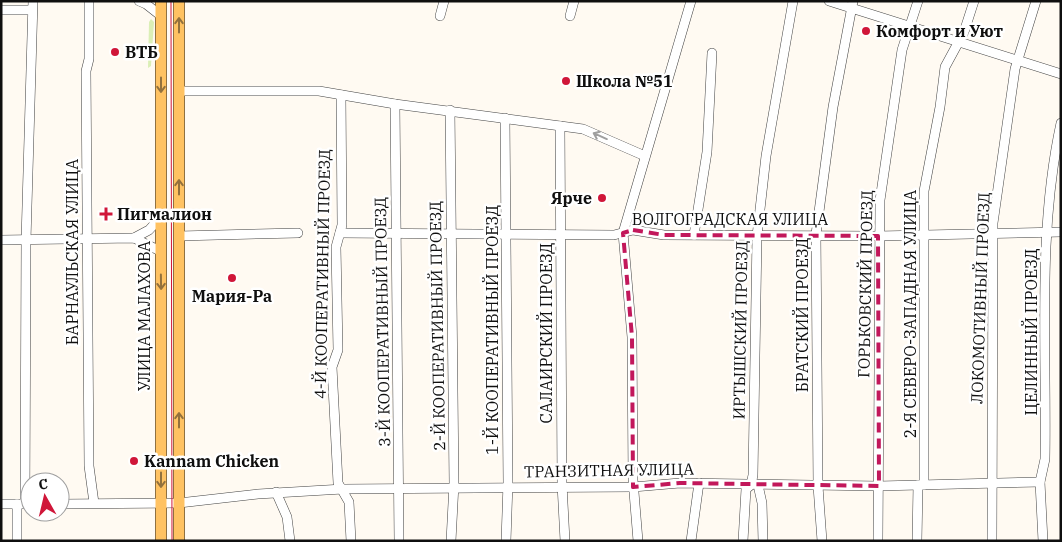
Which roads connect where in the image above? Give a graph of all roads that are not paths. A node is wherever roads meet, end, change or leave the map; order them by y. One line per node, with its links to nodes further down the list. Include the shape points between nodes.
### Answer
1 (89, 1): 52 (street, БАРНАУЛЬСКАЯ УЛИЦА)
2 (139, 1): 16 (street)
3 (160, 1): 16 (main road, УЛИЦА МАЛАХОВА)
4 (179, 1): 24 (main road, one-way to 4)
5 (444, 1): 17 (street)
6 (574, 1): 18 (street)
7 (692, 1): 31 (street)
8 (793, 1): 47 (street, ИРТЫШСКИЙ ПРОЕЗД, via 767,146)
9 (829, 1): 13 (street)
10 (918, 1): 19 (street, ГОРЬКОВСКИЙ ПРОЕЗД)
11 (974, 1): 20 (street, 2-Я СЕВЕРО-ЗАПАДНАЯ УЛИЦА)
12 (1036, 1): 22 (street, ЛОКОМОТИВНЫЙ ПРОЕЗД)
13 (852, 4): 19 (street); 43 (street, БРАТСКИЙ ПРОЕЗД, via 833,107)
14 (33, 6): 15 (street); 51 (street)
15 (1, 10)
16 (160, 15): 32 (main road, УЛИЦА МАЛАХОВА, one-way to 32)
17 (440, 16)
18 (570, 16)
19 (908, 26): 20 (street); 48 (street, ГОРЬКОВСКИЙ ПРОЕЗД, via 880,200)
20 (960, 41): 22 (street); 44 (street, 2-Я СЕВЕРО-ЗАПАДНАЯ УЛИЦА, via 945,67 924,191)
21 (712, 53): 45 (street, via 707,152)
22 (1017, 60): 23 (street); 33 (street, ЛОКОМОТИВНЫЙ ПРОЕЗД, via 1003,141)
23 (1061, 74)
24 (179, 91): 25 (street, via 301,90); 46 (main road, one-way to 24)
25 (341, 96): 26 (street); 37 (street, 4-Й КООПЕРАТИВНЫЙ ПРОЕЗД)
26 (395, 104): 27 (street); 38 (street, 3-Й КООПЕРАТИВНЫЙ ПРОЕЗД)
27 (450, 110): 28 (street); 40 (street, 2-Й КООПЕРАТИВНЫЙ ПРОЕЗД)
28 (505, 118): 30 (street); 41 (street, 1-Й КООПЕРАТИВНЫЙ ПРОЕЗД)
29 (1061, 123): 34 (street, ЦЕЛИННЫЙ ПРОЕЗД, via 1054,154)
30 (560, 126): 31 (street, one-way to 30, via 583,129); 42 (street, САЛАИРСКИЙ ПРОЕЗД)
31 (645, 156): 39 (street)
32 (159, 220): 49 (street); 53 (main road, УЛИЦА МАЛАХОВА)
33 (993, 232): 34 (street, ВОЛГОГРАДСКАЯ УЛИЦА); 44 (street, ВОЛГОГРАДСКАЯ УЛИЦА); 57 (street, ЛОКОМОТИВНЫЙ ПРОЕЗД)
34 (1046, 232): 35 (street, ВОЛГОГРАДСКАЯ УЛИЦА); 55 (street, ЦЕЛИННЫЙ ПРОЕЗД, via 1045,458)
35 (1061, 232)
36 (298, 233): 46 (street)
37 (340, 233): 38 (street, ВОЛГОГРАДСКАЯ УЛИЦА); 67 (street, 4-Й КООПЕРАТИВНЫЙ ПРОЕЗД, via 336,247 338,350 332,367 338,483)
38 (398, 233): 40 (street, ВОЛГОГРАДСКАЯ УЛИЦА); 64 (street, 3-Й КООПЕРАТИВНЫЙ ПРОЕЗД)
39 (623, 233): 42 (street, ВОЛГОГРАДСКАЯ УЛИЦА); 45 (street, ВОЛГОГРАДСКАЯ УЛИЦА, via 633,230); 63 (street, via 630,285)
40 (451, 234): 41 (street, ВОЛГОГРАДСКАЯ УЛИЦА); 65 (street, 2-Й КООПЕРАТИВНЫЙ ПРОЕЗД)
41 (507, 234): 42 (street, ВОЛГОГРАДСКАЯ УЛИЦА); 66 (street, 1-Й КООПЕРАТИВНЫЙ ПРОЕЗД)
42 (560, 234): 62 (street, САЛАИРСКИЙ ПРОЕЗД)
43 (816, 234): 47 (street, ВОЛГОГРАДСКАЯ УЛИЦА); 48 (street, ВОЛГОГРАДСКАЯ УЛИЦА); 60 (street, БРАТСКИЙ ПРОЕЗД)
44 (922, 234): 48 (street, ВОЛГОГРАДСКАЯ УЛИЦА); 59 (street, 2-Я СЕВЕРО-ЗАПАДНАЯ УЛИЦА)
45 (694, 235): 47 (street, ВОЛГОГРАДСКАЯ УЛИЦА)
46 (179, 236): 74 (main road, one-way to 46)
47 (757, 236): 58 (street, ИРТЫШСКИЙ ПРОЕЗД)
48 (878, 236): 61 (street, ГОРЬКОВСКИЙ ПРОЕЗД)
49 (134, 238): 52 (street); 53 (street)
50 (1, 240): 51 (street)
51 (26, 240): 52 (street); 54 (street)
52 (86, 240): 69 (street, БАРНАУЛЬСКАЯ УЛИЦА, via 89,466)
53 (160, 251): 73 (main road, УЛИЦА МАЛАХОВА, one-way to 73)
54 (24, 472)
55 (1040, 482): 57 (street, ТРАНЗИТНАЯ УЛИЦА); 93 (street, ЦЕЛИННЫЙ ПРОЕЗД)
56 (699, 483): 58 (street, ТРАНЗИТНАЯ УЛИЦА); 63 (street, ТРАНЗИТНАЯ УЛИЦА); 86 (street)
57 (991, 484): 59 (street, ТРАНЗИТНАЯ УЛИЦА); 92 (street, ЛОКОМОТИВНЫЙ ПРОЕЗД)
58 (754, 485): 60 (street, ТРАНЗИТНАЯ УЛИЦА); 87 (street, ИРТЫШСКИЙ ПРОЕЗД, via 746,489); 88 (street, ИРТЫШСКИЙ ПРОЕЗД, via 762,503)
59 (921, 485): 61 (street, ТРАНЗИТНАЯ УЛИЦА); 91 (street, 2-Я СЕВЕРО-ЗАПАДНАЯ УЛИЦА)
60 (818, 486): 61 (street, ТРАНЗИТНАЯ УЛИЦА); 89 (street, БРАТСКИЙ ПРОЕЗД)
61 (879, 486): 90 (street, ГОРЬКОВСКИЙ ПРОЕЗД)
62 (563, 487): 63 (street, ТРАНЗИТНАЯ УЛИЦА); 66 (street, ТРАНЗИТНАЯ УЛИЦА); 84 (street, САЛАИРСКИЙ ПРОЕЗД)
63 (633, 487): 85 (street)
64 (399, 488): 65 (street, ТРАНЗИТНАЯ УЛИЦА); 67 (street, ТРАНЗИТНАЯ УЛИЦА); 81 (street, 3-Й КООПЕРАТИВНЫЙ ПРОЕЗД)
65 (454, 488): 66 (street, ТРАНЗИТНАЯ УЛИЦА); 82 (street, 2-Й КООПЕРАТИВНЫЙ ПРОЕЗД)
66 (507, 488): 83 (street, 1-Й КООПЕРАТИВНЫЙ ПРОЕЗД)
67 (343, 489): 68 (street, ТРАНЗИТНАЯ УЛИЦА); 80 (street, 4-Й КООПЕРАТИВНЫЙ ПРОЕЗД, via 350,502)
68 (276, 492): 74 (street, ТРАНЗИТНАЯ УЛИЦА); 79 (street, via 287,516)
69 (94, 503): 72 (street, ТРАНЗИТНАЯ УЛИЦА); 73 (street, ТРАНЗИТНАЯ УЛИЦА)
70 (1, 504): 71 (street)
71 (20, 504)
72 (70, 504)
73 (161, 504): 74 (street, ТРАНЗИТНАЯ УЛИЦА); 77 (main road, УЛИЦА МАЛАХОВА)
74 (179, 504): 78 (main road)
75 (21, 522): 76 (street)
76 (18, 541)
77 (161, 541)
78 (180, 541)
79 (290, 541)
80 (351, 541)
81 (399, 541)
82 (451, 541)
83 (506, 541)
84 (565, 541)
85 (638, 541)
86 (692, 541)
87 (743, 541)
88 (762, 541)
89 (822, 541)
90 (878, 541)
91 (917, 541)
92 (992, 541)
93 (1043, 541)

